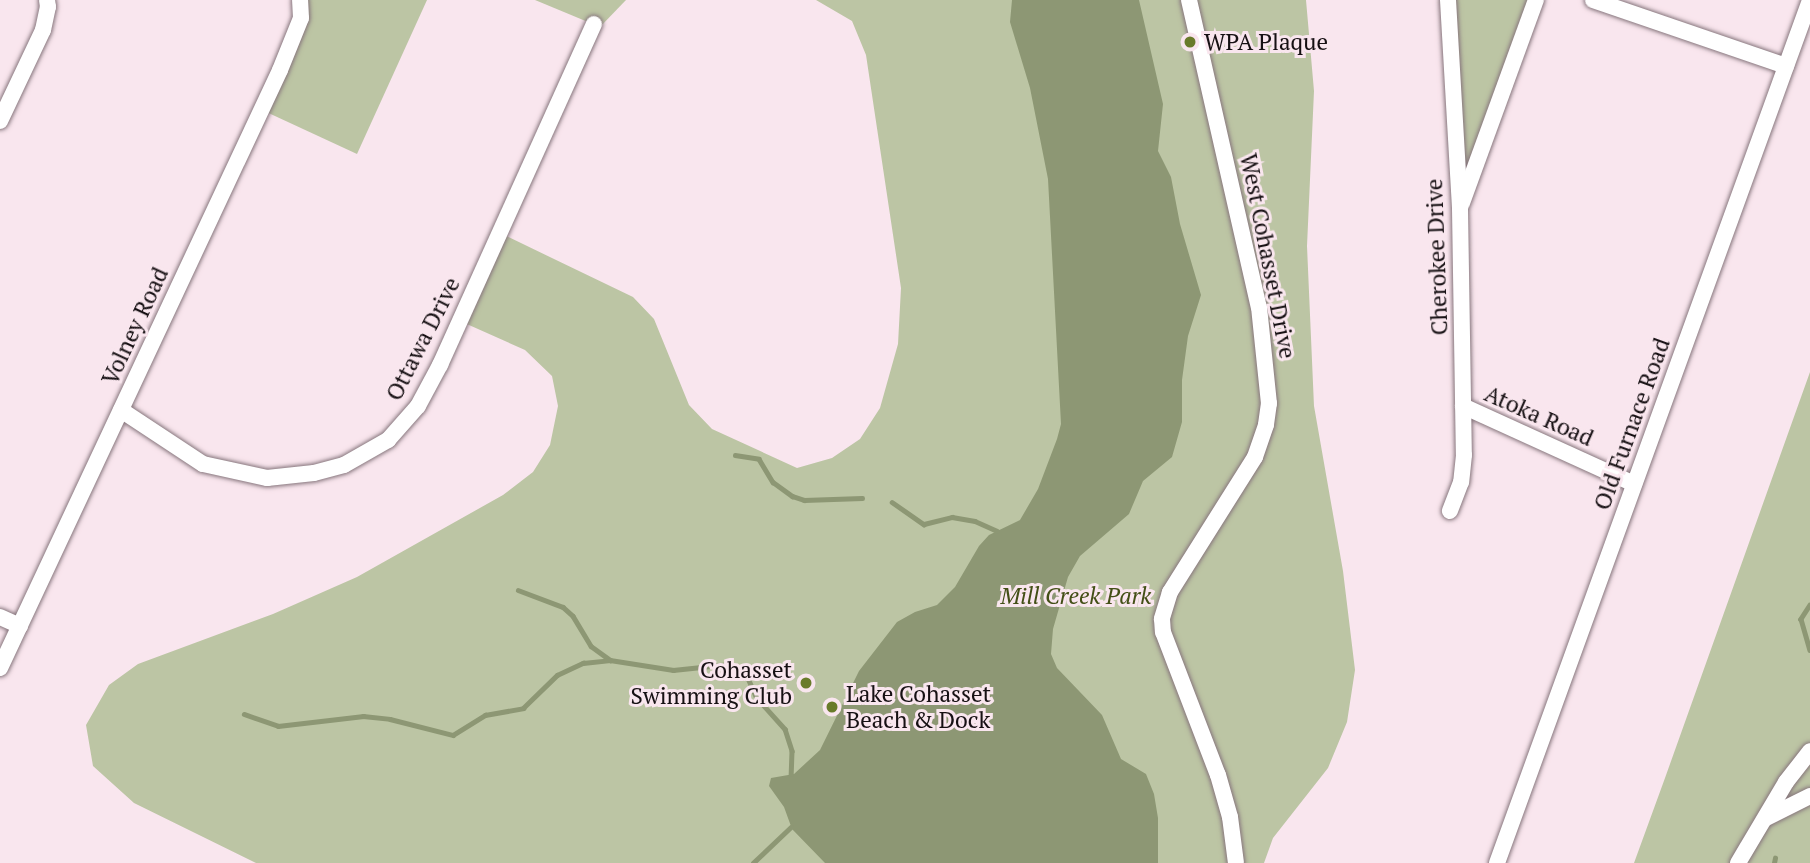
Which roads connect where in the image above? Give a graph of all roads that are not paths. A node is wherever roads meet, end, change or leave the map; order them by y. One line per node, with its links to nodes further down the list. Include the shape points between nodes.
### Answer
1 (47, 0): 10 (street, via 43,30)
2 (300, 0): 13 (street, Volney Road, via 301,18 280,70)
3 (1189, 0): 22 (street, West Cohasset Drive, via 1256,294 1269,403 1255,457 1171,592 1162,619 1218,775)
4 (1448, 0): 11 (street, Cherokee Drive)
5 (1536, 0): 11 (street)
6 (1592, 0): 9 (street)
7 (1810, 0): 9 (street, Old Furnace Road)
8 (594, 24): 13 (street, Ottawa Drive, via 440,365 418,406 388,440 344,465 267,478 203,464)
9 (1786, 66): 14 (street, Old Furnace Road)
10 (0, 121)
11 (1460, 209): 12 (street, Cherokee Drive)
12 (1463, 406): 14 (street, Atoka Road); 15 (street, Cherokee Drive, via 1463,469)
13 (121, 410): 17 (street, Volney Road)
14 (1634, 484): 23 (street, Old Furnace Road)
15 (1450, 511)
16 (0, 617): 17 (street)
17 (20, 626): 18 (street, Volney Road)
18 (0, 668)
19 (1810, 751): 21 (street)
20 (1810, 796): 21 (street)
21 (1766, 818): 24 (street)
22 (1236, 863)
23 (1497, 863)
24 (1738, 863)

